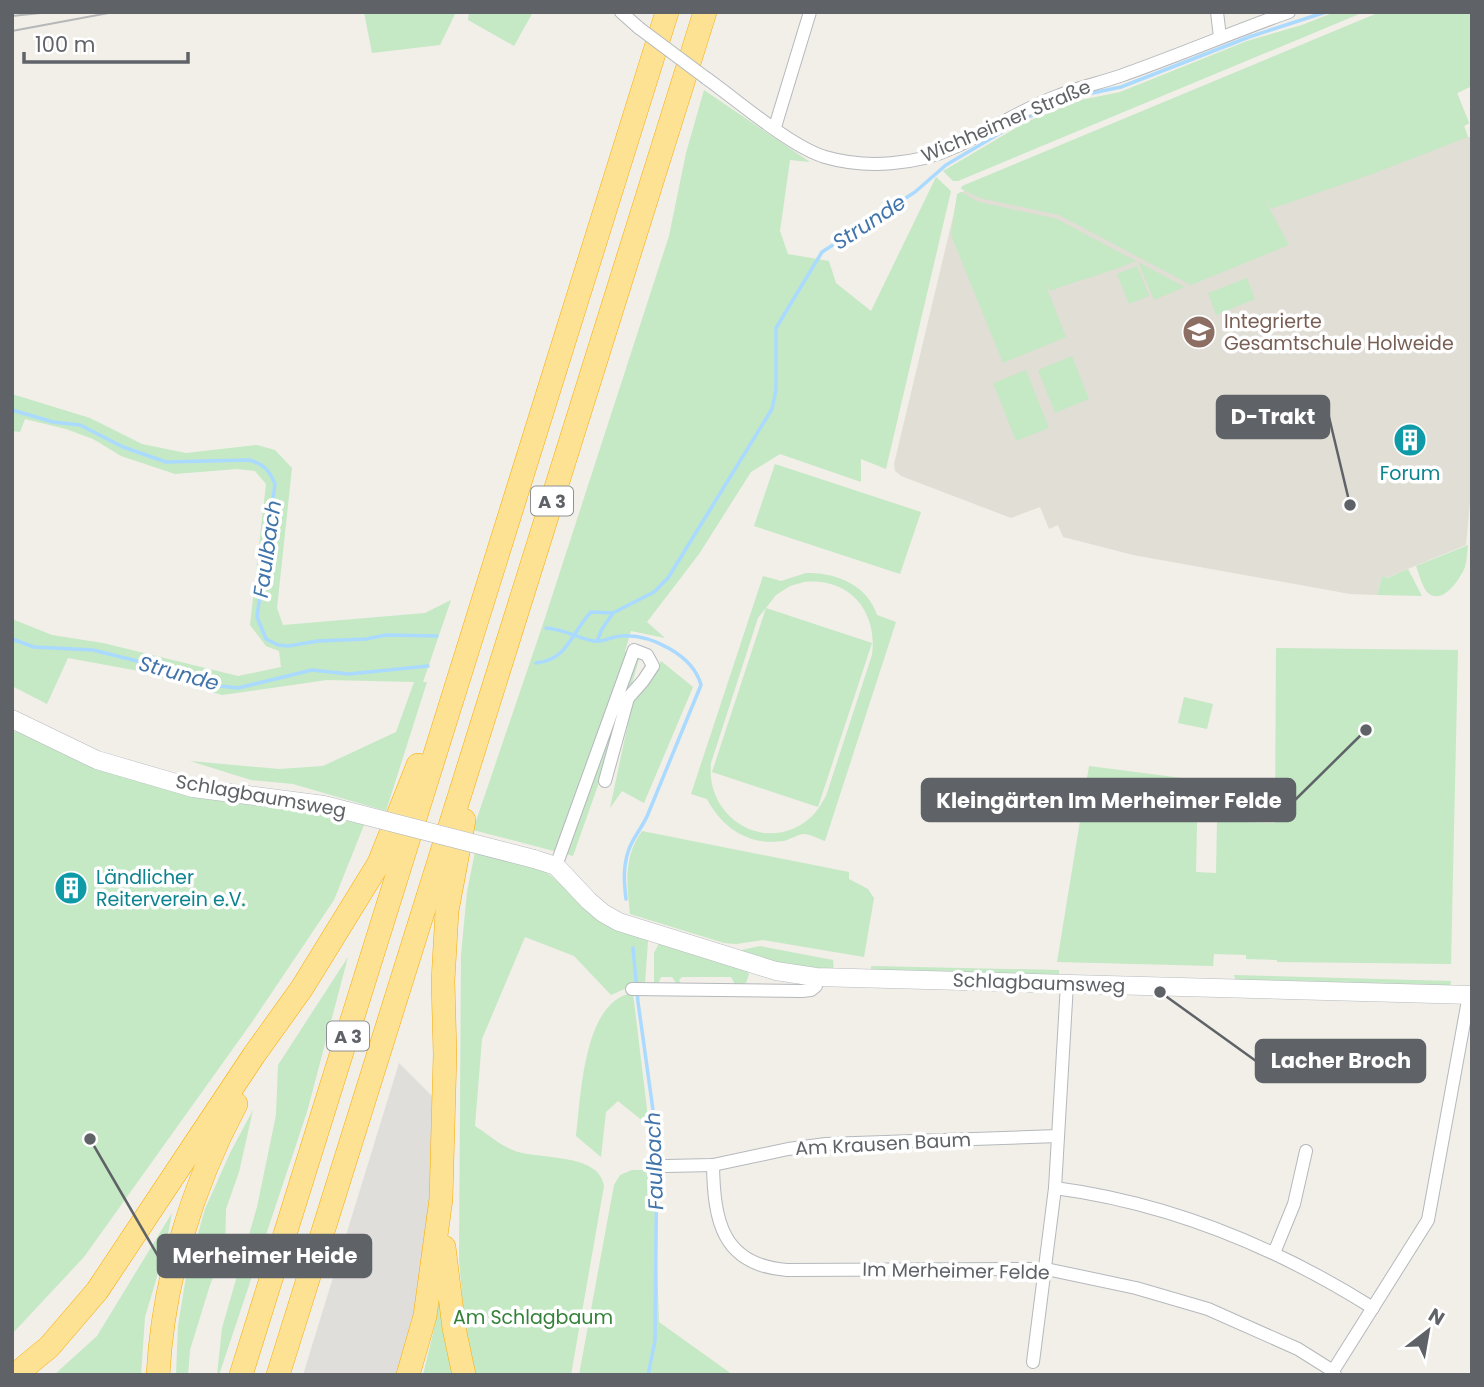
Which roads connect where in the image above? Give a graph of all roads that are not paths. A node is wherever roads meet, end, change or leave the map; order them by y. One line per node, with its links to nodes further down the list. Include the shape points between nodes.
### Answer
1 (621, 12): 8 (street, Wichheimer Straße, bridge)
2 (667, 12): 9 (highway, A 3)
3 (705, 12): 11 (highway, A 3)
4 (810, 12): 8 (street)
5 (1217, 12): 7 (street)
6 (1289, 12): 7 (street, Wichheimer Straße)
7 (1220, 37): 8 (street, Wichheimer Straße, via 1059,95 932,156 889,163 834,159 810,151)
8 (775, 127)
9 (454, 697): 18 (highway, via 422,753 379,863); 32 (highway, A 3)
10 (12, 719): 13 (main road, Schlagbaumsweg, bridge, via 97,760 193,788 324,805)
11 (483, 720): 24 (highway, via 447,911); 33 (highway, A 3)
12 (605, 781): 13 (street, via 628,698 653,666 647,655 634,650)
13 (556, 866): 14 (main road, Schlagbaumsweg, via 589,901 619,922 766,968)
14 (816, 977): 15 (main road, Schlagbaumsweg); 16 (street, via 816,986 802,991)
15 (1067, 984): 17 (main road, Schlagbaumsweg); 19 (street)
16 (636, 989)
17 (1470, 995): 27 (street, via 1430,1215)
18 (281, 1021): 30 (highway, via 97,1291 49,1347); 31 (highway, via 231,1113 191,1209 171,1277)
19 (1058, 1136): 21 (street, Am Krausen Baum, via 826,1144); 23 (street)
20 (1306, 1151): 25 (street, via 1294,1204)
21 (713, 1165): 22 (street, Am Krausen Baum); 26 (street, Im Merheimer Felde, via 721,1229 730,1244 758,1264 787,1270)
22 (666, 1166)
23 (1055, 1188): 25 (street, via 1171,1214); 26 (street)
24 (441, 1199): 34 (highway, via 425,1316); 35 (highway, via 446,1273)
25 (1274, 1252): 27 (street)
26 (1046, 1269): 28 (street); 29 (street, Im Merheimer Felde, via 1136,1288 1208,1310 1298,1349)
27 (1373, 1308): 29 (street)
28 (1033, 1362)
29 (1334, 1373)
30 (15, 1375)
31 (158, 1375)
32 (241, 1375)
33 (278, 1375)
34 (408, 1375)
35 (464, 1375)

